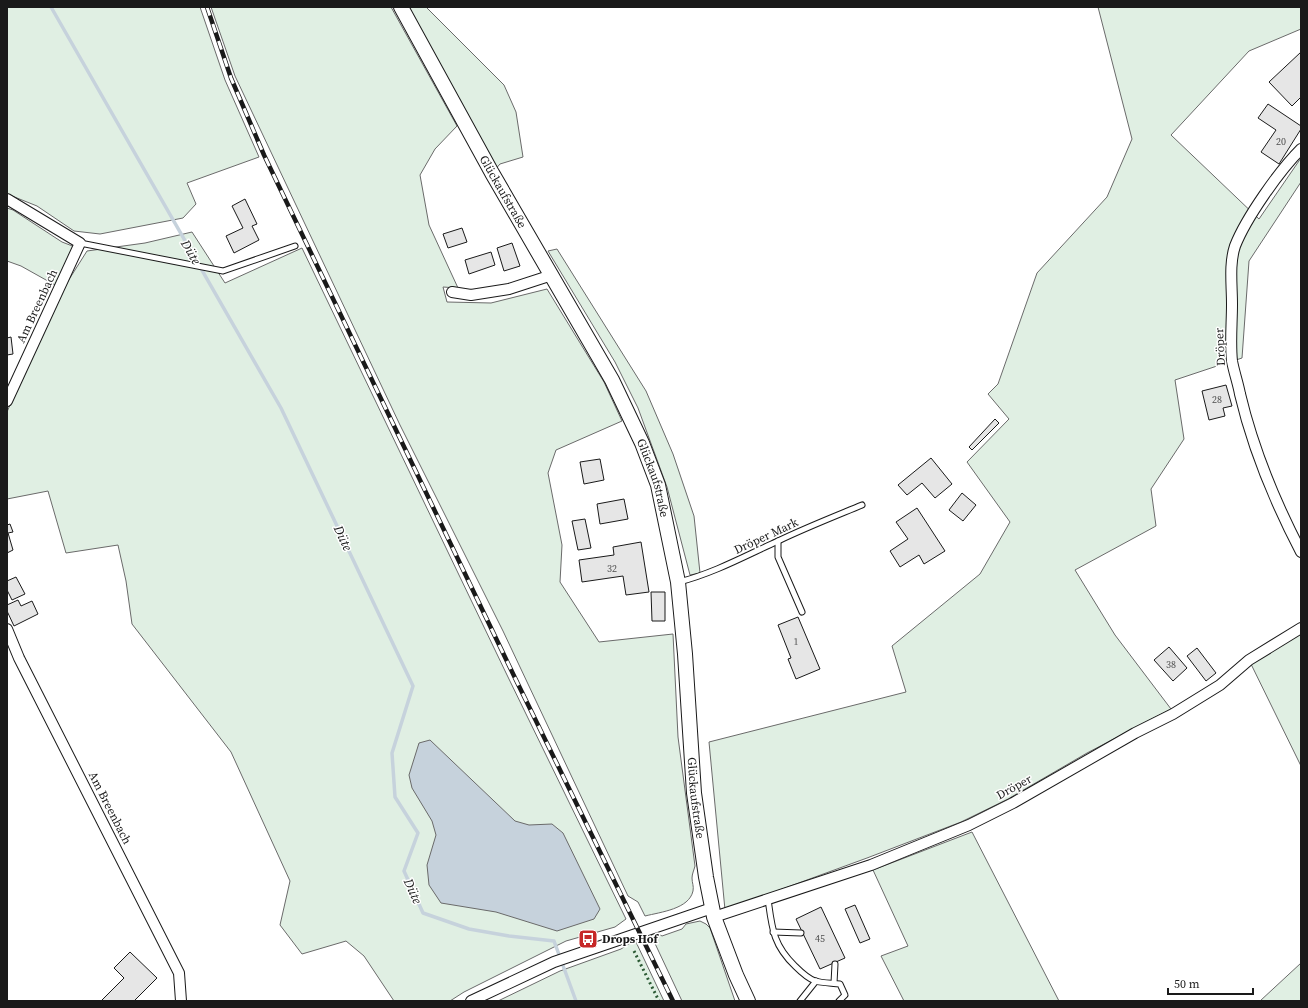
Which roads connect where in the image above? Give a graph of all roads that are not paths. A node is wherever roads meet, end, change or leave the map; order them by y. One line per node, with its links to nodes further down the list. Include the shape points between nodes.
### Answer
1 (401, 7): 6 (main road, Glückaufstraße, via 492,173)
2 (1301, 149): 11 (street, Dröper, via 1262,198 1235,248 1232,265 1232,362 1252,439 1284,519)
3 (7, 198): 4 (street)
4 (80, 243): 5 (lane, via 223,271); 8 (street, Am Breenbach)
5 (295, 246)
6 (552, 275): 7 (street, via 509,289 471,295); 12 (main road, Glückaufstraße, via 612,380 642,443 658,485)
7 (452, 292)
8 (7, 401)
9 (862, 505): 10 (lane, Dröper Mark)
10 (778, 541): 12 (lane, Dröper Mark, via 708,573); 13 (lane, via 778,557)
11 (1301, 552)
12 (678, 582): 17 (main road, Glückaufstraße, via 694,793)
13 (802, 612)
14 (1301, 628): 16 (street, Dröper, via 1249,660 1220,685 1173,714 1013,803 969,825 871,865)
15 (7, 629): 23 (street, Am Breenbach, via 179,973)
16 (768, 899): 17 (street, Dröper); 18 (lane)
17 (713, 913): 24 (street, Dröper, via 554,962); 25 (main road, Glückaufstraße)
18 (773, 932): 19 (lane); 21 (lane, via 780,950 790,962 805,976)
19 (801, 933)
20 (835, 964): 22 (lane)
21 (816, 981): 22 (lane); 26 (lane)
22 (834, 983): 27 (lane, via 840,984 845,995)
23 (181, 1001)
24 (470, 1001)
25 (748, 1001)
26 (800, 1001)
27 (839, 1001)

